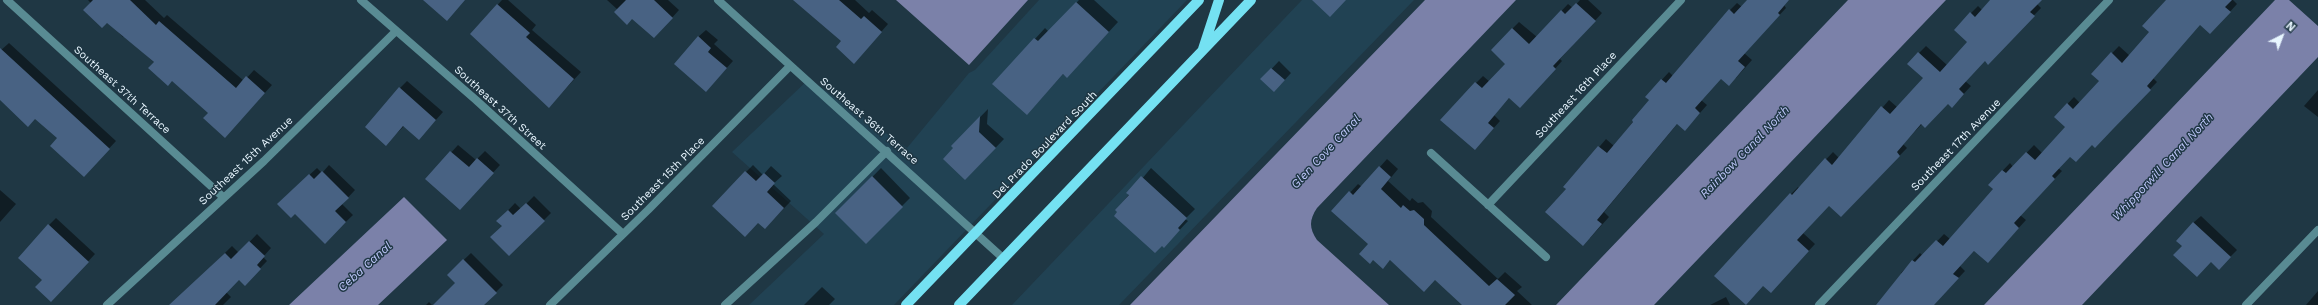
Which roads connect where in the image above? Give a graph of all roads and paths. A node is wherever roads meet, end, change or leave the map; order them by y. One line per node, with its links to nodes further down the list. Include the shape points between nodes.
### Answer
1 (7, 0): 14 (street, Southeast 37th Terrace)
2 (361, 0): 9 (street, Southeast 37th Street)
3 (718, 0): 11 (street, Southeast 36th Terrace)
4 (1199, 0): 17 (main road, Del Prado Boulevard South)
5 (1219, 0): 10 (main road)
6 (1251, 0): 10 (main road)
7 (1681, 0): 15 (street, Southeast 16th Place)
8 (2109, 0): 26 (street, Southeast 17th Avenue)
9 (396, 31): 14 (street, Southeast 15th Avenue, via 348,80); 18 (street, Southeast 37th Street)
10 (1202, 52): 20 (main road)
11 (790, 66): 12 (street, Southeast 36th Terrace); 18 (street, Southeast 15th Place)
12 (887, 151): 17 (street, Southeast 36th Terrace); 23 (street, via 816,222)
13 (1432, 152): 15 (street)
14 (223, 197): 21 (street, Southeast 15th Avenue)
15 (1488, 205): 19 (street)
16 (2318, 230): 27 (street)
17 (977, 233): 20 (street, Southeast 36th Terrace); 24 (main road, Del Prado Boulevard South)
18 (623, 234): 22 (street, Southeast 15th Place)
19 (1546, 257)
20 (1004, 259): 25 (main road)
21 (107, 305)
22 (550, 305)
23 (725, 305)
24 (906, 305)
25 (959, 305)
26 (1819, 305)
27 (2246, 305)

